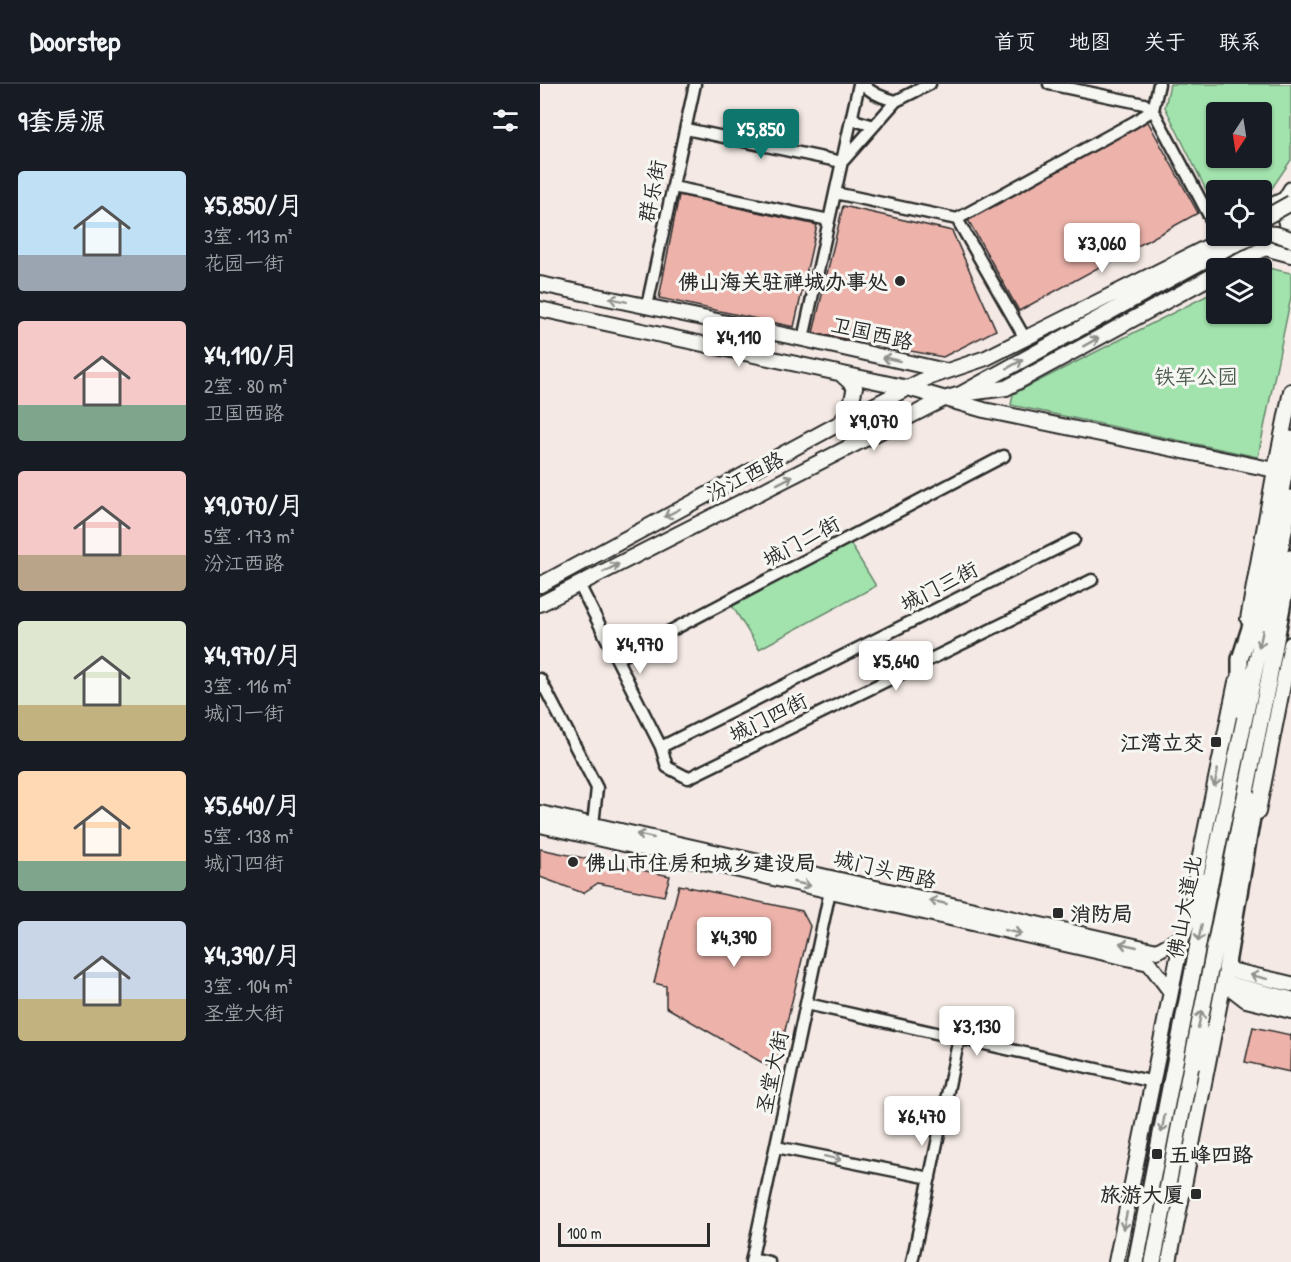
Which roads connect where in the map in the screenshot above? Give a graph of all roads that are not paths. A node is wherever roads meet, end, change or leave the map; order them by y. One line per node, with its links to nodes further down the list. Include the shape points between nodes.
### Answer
1 (695, 84): 10 (street, 群乐街)
2 (861, 84): 6 (street); 8 (street)
3 (930, 84): 6 (street)
4 (1049, 84): 7 (street, via 1144,104)
5 (1159, 84): 7 (street)
6 (896, 101): 9 (street)
7 (1154, 110): 16 (street); 18 (street)
8 (852, 116): 9 (street); 11 (street)
9 (874, 126): 11 (street)
10 (686, 129): 11 (street); 12 (street, 群乐街)
11 (842, 162): 13 (street)
12 (673, 187): 19 (street); 31 (street, 群乐街)
13 (835, 193): 18 (street); 19 (street)
14 (1289, 197): 15 (main road); 17 (main road, bridge); 22 (main road, via 1286,219)
15 (1272, 205)
16 (1206, 211)
17 (1272, 211)
18 (957, 219): 35 (street)
19 (829, 220): 36 (street)
20 (1272, 234): 22 (main road, bridge)
21 (1206, 236): 35 (main road)
22 (1291, 239)
23 (1214, 246): 27 (main road)
24 (1231, 246): 27 (main road)
25 (1291, 255): 26 (main road, via 1265,248)
26 (1246, 258)
27 (1188, 263): 30 (main road, 汾江西路); 35 (main road, 汾江西路)
28 (1206, 279): 34 (main road)
29 (540, 284): 31 (main road, 卫国西路, one-way to 29)
30 (1128, 302): 33 (main road, 汾江西路); 34 (main road)
31 (647, 306): 36 (main road, 卫国西路)
32 (540, 309): 39 (main road)
33 (1093, 321): 34 (main road); 42 (main road, 汾江西路, one-way to 33)
34 (1118, 327): 42 (main road, one-way to 34, via 1006,388)
35 (1020, 338): 37 (main road, via 957,362); 38 (main road, 汾江西路, via 986,358)
36 (803, 339): 37 (main road, 卫国西路, one-way to 36)
37 (927, 367): 38 (main road, 卫国西路)
38 (948, 371): 40 (main road, 汾江西路); 42 (main road)
39 (842, 374): 40 (main road); 45 (main road, via 855,387)
40 (908, 388): 43 (main road); 45 (main road, 汾江西路)
41 (1291, 391): 48 (main road)
42 (961, 394): 43 (main road, 汾江西路); 44 (main road)
43 (944, 399): 44 (main road); 53 (main road, 汾江西路, one-way to 43)
44 (984, 410): 48 (main road)
45 (842, 422): 54 (main road, 汾江西路, one-way to 54)
46 (1291, 439): 48 (highway)
47 (1004, 456): 58 (street, 城门二街)
48 (1278, 475): 59 (highway, via 1262,591)
49 (1291, 498): 51 (highway)
50 (1074, 540): 62 (street, 城门三街)
51 (1286, 563): 61 (highway, 佛山大道北, one-way to 61); 77 (highway, 佛山大道北, one-way to 51, via 1268,683)
52 (1092, 580): 62 (street, 城门四街, via 688,778 667,766)
53 (579, 584): 55 (main road, 汾江西路); 58 (street)
54 (540, 585)
55 (540, 604)
56 (1291, 612): 69 (highway)
57 (1291, 644): 69 (main road)
58 (617, 659): 62 (street)
59 (1240, 659): 61 (highway); 68 (main road, 佛山大道北, one-way to 68)
60 (540, 679): 65 (street, via 597,788)
61 (1239, 743): 66 (highway, 佛山大道北)
62 (661, 747)
63 (540, 813): 65 (main road, 城门头西路)
64 (540, 825): 67 (main road, 城门头西路, one-way to 67)
65 (593, 825): 68 (main road, 城门头西路, one-way to 65, via 1157,951)
66 (1221, 830): 68 (highway); 85 (highway, 佛山大道北, one-way to 85)
67 (830, 891): 71 (main road, 城门头西路, one-way to 71, via 1149,963); 73 (street, 圣堂大街)
68 (1182, 937): 71 (main road, 佛山大道北)
69 (1225, 976): 70 (main road, one-way to 69); 72 (main road); 74 (main road, via 1246,1000); 75 (main road)
70 (1291, 984)
71 (1171, 992): 78 (main road, 佛山大道北)
72 (1291, 999)
73 (807, 1004): 76 (street); 79 (street, 圣堂大街)
74 (1291, 1011)
75 (1215, 1028): 77 (highway); 87 (main road)
76 (959, 1038): 78 (street); 80 (street)
77 (1189, 1076): 86 (highway, 佛山大道北)
78 (1154, 1082): 84 (main road, 佛山大道北, one-way to 84)
79 (776, 1146): 80 (street, one-way to 80); 81 (street, 圣堂大街)
80 (930, 1178): 83 (street)
81 (751, 1260): 82 (street)
82 (769, 1262)
83 (912, 1262)
84 (1116, 1262)
85 (1136, 1262)
86 (1153, 1262)
87 (1169, 1262)

